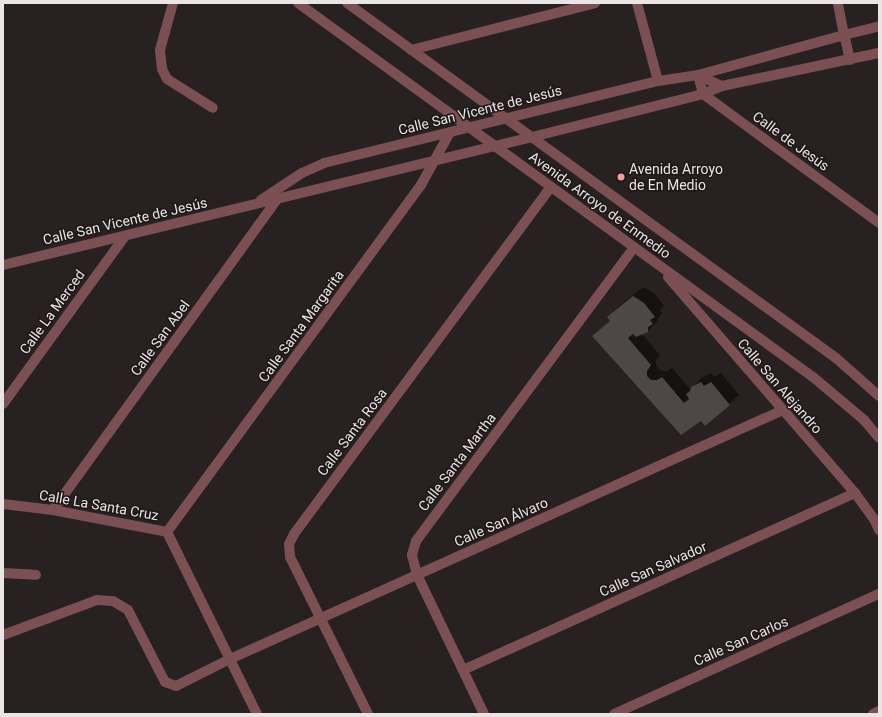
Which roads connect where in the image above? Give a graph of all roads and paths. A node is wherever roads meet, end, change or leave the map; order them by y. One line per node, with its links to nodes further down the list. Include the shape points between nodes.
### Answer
1 (173, 3): 17 (street, via 160,50 162,69 168,79)
2 (298, 3): 19 (street, Avenida Arroyo de Enmedio)
3 (347, 3): 9 (street, Avenida Arroyo de Enmedio)
4 (595, 3): 9 (street)
5 (637, 3): 14 (street)
6 (838, 3): 8 (street)
7 (879, 26): 8 (street, Calle San Vicente de Jesús)
8 (844, 34): 11 (street); 13 (street, Calle San Vicente de Jesús)
9 (411, 50): 18 (street, Avenida Arroyo de Enmedio)
10 (874, 54): 11 (street, Calle San Vicente de Jesús); 12 (street)
11 (850, 60): 15 (street, Calle San Vicente de Jesús)
12 (879, 61)
13 (698, 75): 14 (street, Calle San Vicente de Jesús); 15 (street); 16 (street)
14 (658, 81): 18 (street, Calle San Vicente de Jesús)
15 (722, 86): 16 (street, Calle San Vicente de Jesús)
16 (703, 94): 21 (street, Calle San Vicente de Jesús); 28 (street, Calle de Jesús)
17 (213, 108)
18 (505, 117): 19 (street, Calle San Vicente de Jesús); 21 (street, Avenida Arroyo de Enmedio)
19 (469, 127): 20 (street, Calle San Vicente de Jesús); 22 (street, Avenida Arroyo de Enmedio)
20 (450, 132): 23 (street, Calle Santa Margarita); 24 (street, Calle San Vicente de Jesús, via 324,163)
21 (532, 138): 22 (street, Calle San Vicente de Jesús); 33 (street, Avenida Arroyo de Enmedio, via 836,358)
22 (496, 146): 23 (street, Calle San Vicente de Jesús); 25 (street, Avenida Arroyo de Enmedio)
23 (436, 160): 26 (street, Calle San Vicente de Jesús); 41 (street, Calle Santa Margarita, via 421,185)
24 (288, 181): 26 (street, Calle San Abel); 27 (street, Calle San Vicente de Jesús)
25 (551, 187): 30 (street, Avenida Arroyo de Enmedio); 46 (street, Calle Santa Rosa, via 294,534 289,544 290,557)
26 (278, 199): 27 (street, Calle San Vicente de Jesús); 39 (street, Calle San Abel)
27 (254, 205): 29 (street, Calle San Vicente de Jesús)
28 (879, 223)
29 (125, 236): 32 (street, Calle San Vicente de Jesús); 34 (street, Calle La Merced)
30 (634, 247): 31 (street, Avenida Arroyo de Enmedio); 44 (street, Calle Santa Martha, via 416,541 412,555)
31 (656, 263): 35 (street, Calle San Alejandro); 36 (street, Avenida Arroyo de Enmedio, via 813,377 864,420)
32 (3, 265)
33 (879, 396)
34 (3, 404)
35 (783, 410): 37 (street, Calle San Alejandro); 44 (street, Calle San Álvaro)
36 (879, 438)
37 (855, 493): 40 (street, Calle San Alejandro); 49 (street, Calle San Salvador)
38 (3, 504): 39 (street, Calle La Santa Cruz)
39 (53, 510): 41 (street, Calle La Santa Cruz)
40 (879, 530)
41 (167, 532): 48 (street, Calle La Santa Cruz)
42 (3, 573): 43 (street)
43 (36, 575)
44 (417, 575): 46 (street, Calle San Álvaro); 49 (street, Calle Santa Martha)
45 (879, 594): 54 (street, Calle San Carlos)
46 (322, 618): 48 (street, Calle San Álvaro); 52 (street, Calle Santa Rosa)
47 (3, 635): 48 (street, Calle San Álvaro, via 97,600 113,601 128,610 165,682 176,686)
48 (230, 659): 51 (street, Calle La Santa Cruz)
49 (463, 670): 53 (street, Calle Santa Martha)
50 (879, 711): 55 (street)
51 (257, 714)
52 (368, 714)
53 (484, 714)
54 (614, 714)
55 (873, 714)

